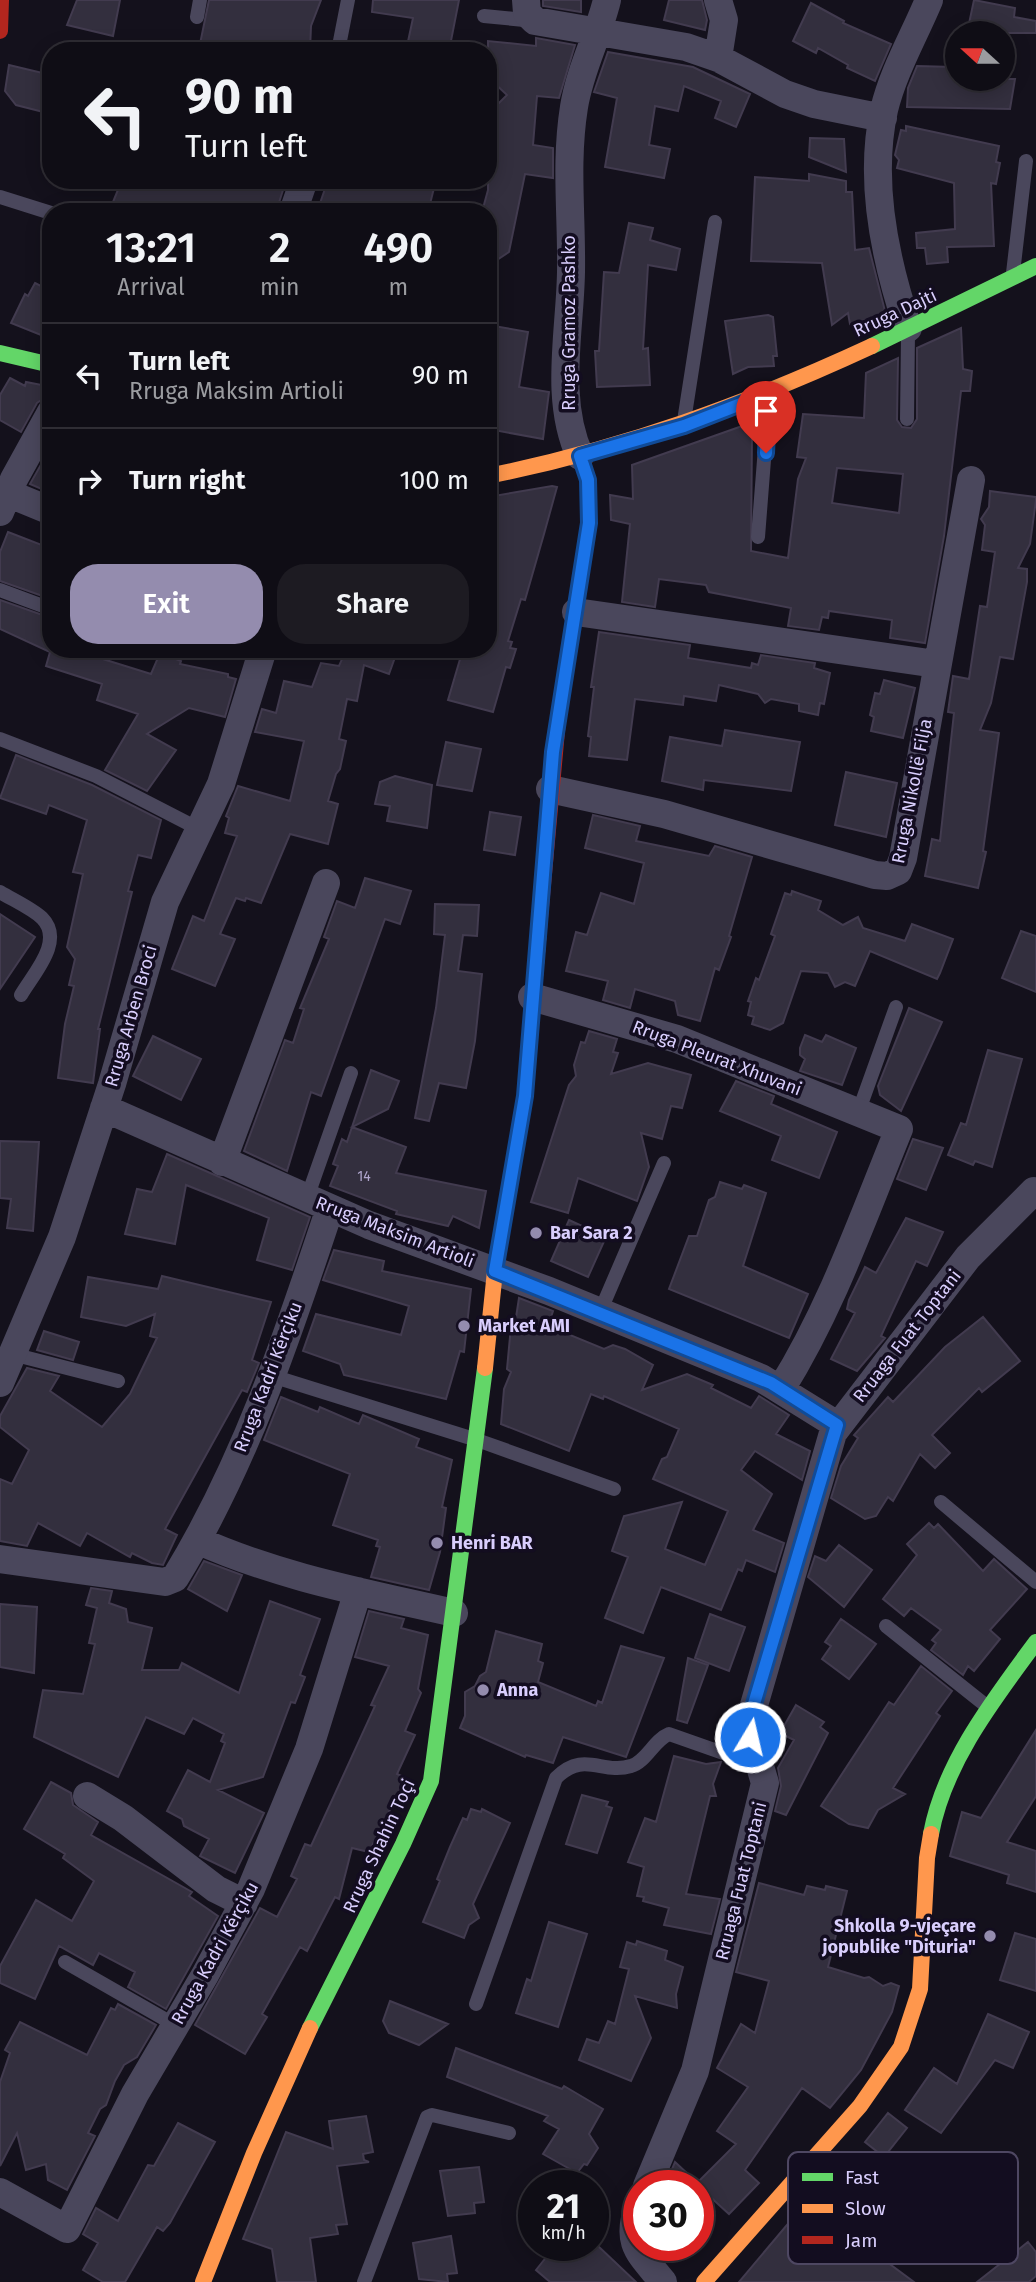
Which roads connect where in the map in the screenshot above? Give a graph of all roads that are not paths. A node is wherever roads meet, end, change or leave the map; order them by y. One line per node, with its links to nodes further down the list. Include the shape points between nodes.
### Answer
1 (200, 0): 9 (lane)
2 (607, 0): 11 (street, Rruga Gramoz Pashko)
3 (718, 0): 13 (street, via 724,20)
4 (929, 0): 14 (street)
5 (348, 4): 12 (lane)
6 (1, 8): 10 (street)
7 (530, 11): 8 (lane); 11 (street)
8 (484, 16)
9 (197, 17)
10 (0, 31)
11 (598, 31): 13 (street, via 666,42); 28 (street, Rruga Gramoz Pashko, via 578,85 567,162 571,273 566,406 569,431)
12 (340, 42)
13 (718, 58): 14 (street, via 785,94)
14 (883, 118): 21 (street, via 879,205)
15 (1026, 161): 20 (lane)
16 (0, 197): 17 (lane)
17 (42, 210)
18 (715, 222): 26 (lane)
19 (1036, 266): 20 (street, Rruga Dajti)
20 (1013, 277): 21 (street, Rruga Dajti)
21 (908, 328): 24 (street, Rruga Dajti); 25 (lane)
22 (0, 353): 23 (street)
23 (42, 363)
24 (769, 393): 26 (street, Rruga Dajti); 33 (lane)
25 (908, 419)
26 (684, 426): 28 (street, Rruga Dajti)
27 (42, 429): 31 (street)
28 (580, 456): 29 (street, Rruga Dajti); 36 (street, Rruga Gramoz Pashko, via 590,501)
29 (497, 474)
30 (971, 480): 38 (street, Rruga Nikollë Filja)
31 (4, 503): 32 (street)
32 (42, 509)
33 (758, 537)
34 (0, 590): 35 (lane)
35 (42, 606)
36 (576, 612): 38 (street); 40 (street, Rruga Gramoz Pashko)
37 (261, 658): 41 (street, Rruga Arben Broci, via 230,759)
38 (936, 664): 40 (street, Rruga Nikollë Filja, via 903,858 892,874 875,875 664,814)
39 (0, 740): 41 (lane, via 96,776)
40 (550, 789): 45 (street, Rruga Gramoz Pashko)
41 (199, 829): 48 (street, Rruga Arben Broci, via 165,902)
42 (326, 883): 50 (street)
43 (0, 892): 44 (lane, via 42,918 51,933 50,947)
44 (20, 995)
45 (533, 997): 49 (street, Rruga Pleurat Xhuvani, via 677,1039); 54 (street, Rruga Gramoz Pashko, via 525,1096)
46 (896, 1007): 49 (lane)
47 (351, 1073): 53 (lane)
48 (104, 1108): 50 (street, Rruga Maksim Artioli); 56 (street, Rruga Arben Broci, via 62,1237)
49 (858, 1113): 60 (street, Rruga Pleurat Xhuvani, via 899,1129 845,1265)
50 (222, 1162): 53 (street, Rruga Maksim Artioli)
51 (664, 1163): 55 (lane)
52 (1034, 1191): 61 (street, Rruaga Fuat Toptani, via 968,1257)
53 (318, 1203): 54 (street, Rruga Maksim Artioli); 57 (street, Rruga Kadri Kërçiku)
54 (495, 1271): 55 (street, Rruga Maksim Artioli); 62 (street, Rruga Shahin Toçi)
55 (600, 1311): 60 (street, Rruga Maksim Artioli)
56 (12, 1354): 58 (lane); 59 (street, Rruga Arben Broci)
57 (272, 1376): 62 (lane); 65 (street, Rruga Kadri Kërçiku)
58 (118, 1381)
59 (0, 1383)
60 (781, 1389): 61 (street, Rruga Maksim Artioli)
61 (837, 1425): 73 (street, Rruaga Fuat Toptani, via 748,1726)
62 (477, 1440): 63 (lane); 69 (street, Rruga Shahin Toçi)
63 (614, 1489)
64 (941, 1502): 67 (lane)
65 (197, 1540): 66 (street, Rruga Kadri Kërçiku, via 177,1576 169,1581); 68 (street, via 264,1567)
66 (0, 1559)
67 (1036, 1582)
68 (358, 1591): 69 (street); 75 (street, Rruga Kadri Kërçiku, via 309,1749)
69 (454, 1613): 85 (street, Rruga Shahin Toçi, via 431,1782 256,2143)
70 (886, 1626): 72 (lane)
71 (1036, 1642): 72 (street)
72 (990, 1709): 80 (street, via 951,1777 933,1823 920,1998 909,2031 893,2064)
73 (760, 1766): 77 (lane, via 669,1734 627,1768 587,1763 565,1769 556,1778); 81 (street, Rruaga Fuat Toptani, via 765,1783 695,2071)
74 (87, 1796): 75 (street, via 216,1889)
75 (244, 1903): 78 (street, Rruga Kadri Kërçiku)
76 (65, 1962): 78 (lane)
77 (476, 2004)
78 (176, 2025): 83 (street, Rruga Kadri Kërçiku, via 135,2094 67,2229)
79 (509, 2133): 86 (lane, via 427,2117)
80 (820, 2152)
81 (654, 2170)
82 (788, 2188): 88 (street)
83 (0, 2192)
84 (647, 2261): 87 (street)
85 (202, 2282)
86 (363, 2282)
87 (663, 2282)
88 (704, 2282)

